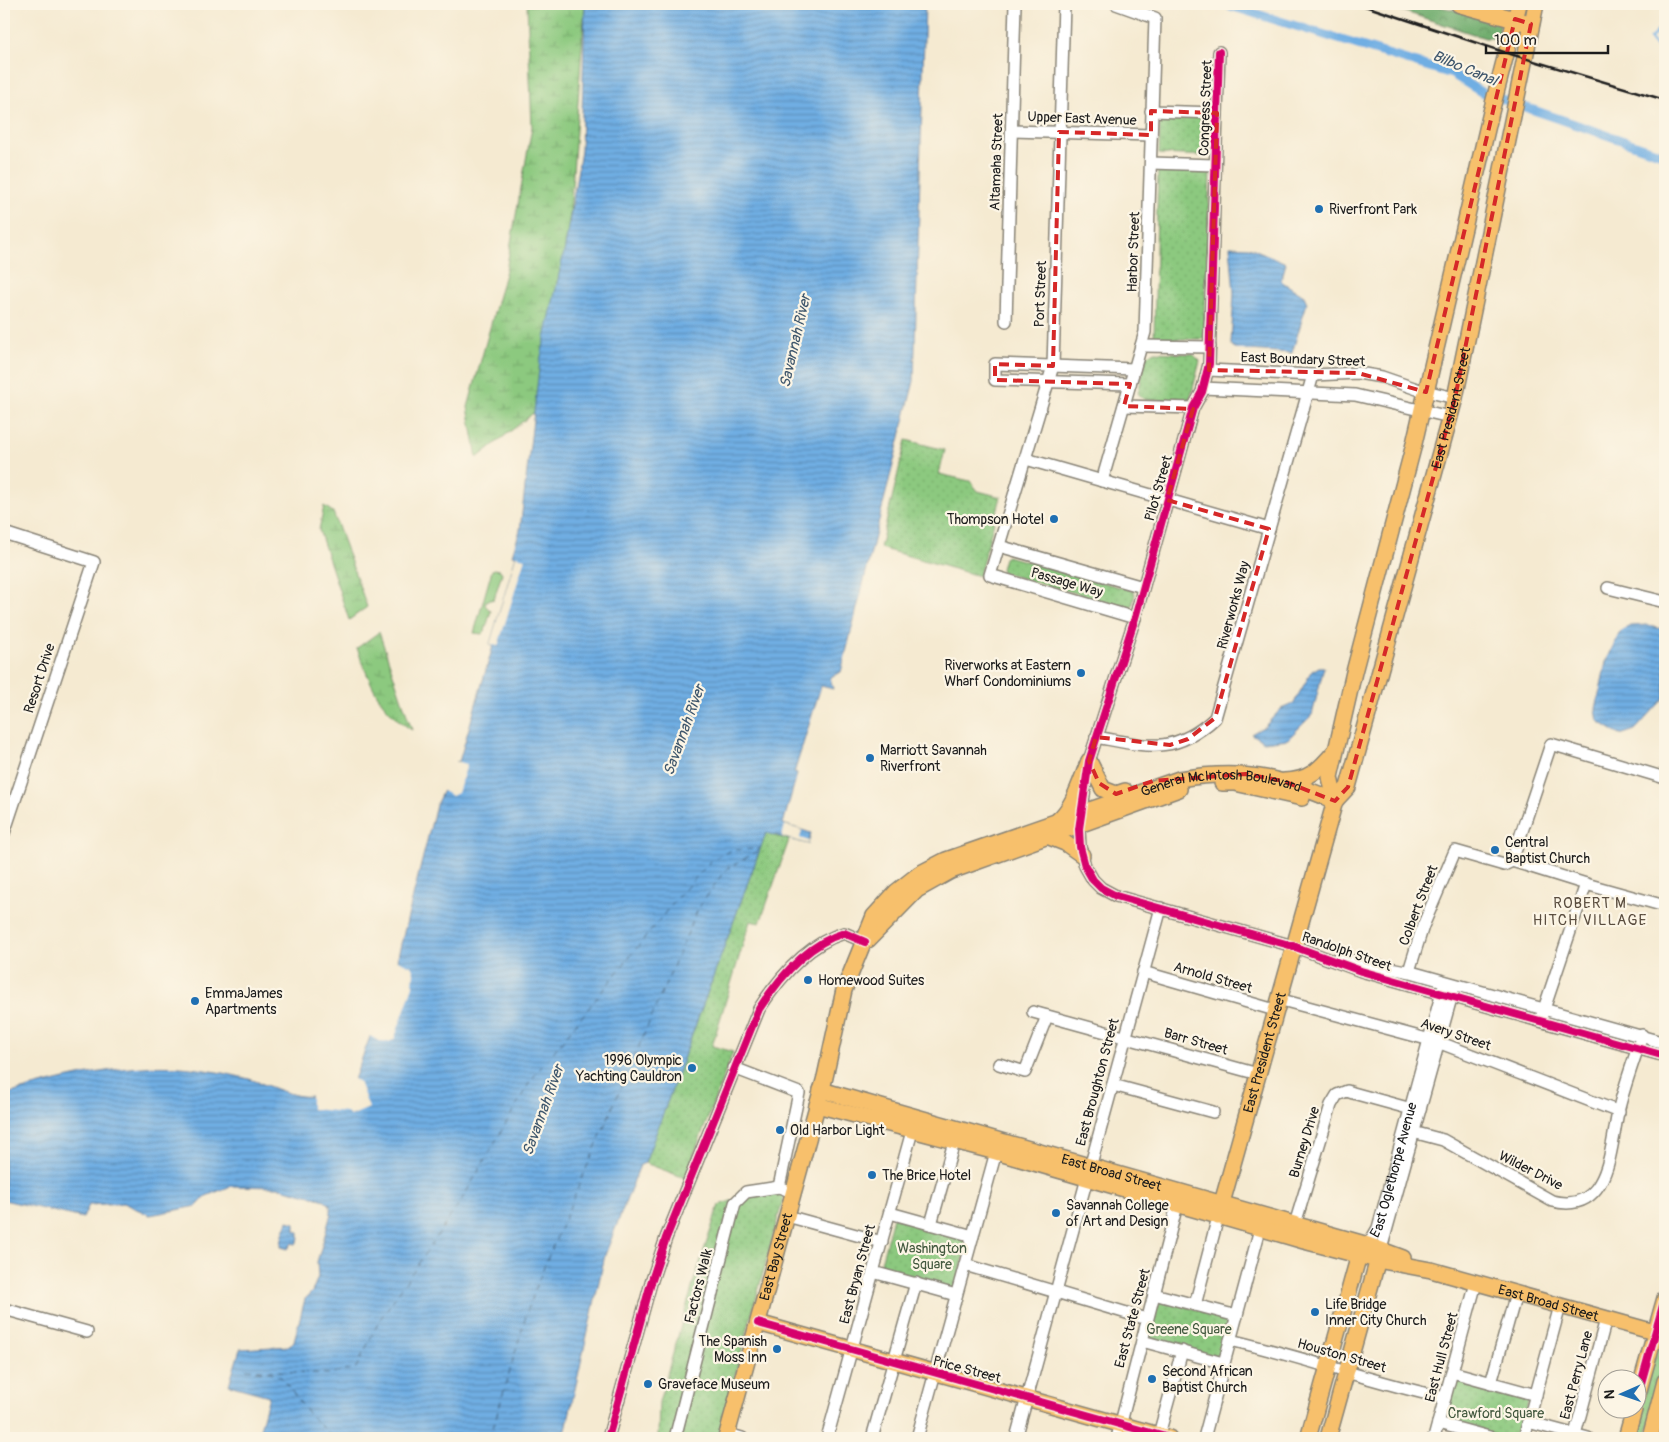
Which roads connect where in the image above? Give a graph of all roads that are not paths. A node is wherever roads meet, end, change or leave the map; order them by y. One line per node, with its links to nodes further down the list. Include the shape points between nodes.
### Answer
1 (1015, 4): 11 (street, Altamaha Street)
2 (1064, 4): 12 (street, Port Street)
3 (1116, 4): 9 (street, Harbor Street, via 1154,18)
4 (1459, 4): 6 (highway)
5 (1536, 4): 7 (main road, East President Street)
6 (1517, 11): 7 (highway); 26 (main road, East President Street)
7 (1532, 24): 28 (main road, East President Street)
8 (1219, 52): 10 (street, Congress Street)
9 (1151, 110): 10 (street, Upper East Avenue); 13 (street, Harbor Street)
10 (1217, 113): 15 (street, Congress Street)
11 (1012, 131): 12 (street, Upper East Avenue); 16 (street, Altamaha Street)
12 (1059, 132): 13 (street, Upper East Avenue); 19 (street, Port Street)
13 (1151, 135): 14 (street, Harbor Street)
14 (1151, 163): 15 (street); 17 (street, Harbor Street, via 1145,332)
15 (1215, 165): 18 (street, Pilot Street)
16 (1006, 321)
17 (1141, 346): 18 (street); 20 (street, Harbor Street)
18 (1210, 347): 21 (street, Pilot Street)
19 (1053, 366): 20 (street); 23 (street, Port Street); 23 (street, via 995,364 994,380)
20 (1134, 369): 24 (street, Harbor Street)
21 (1208, 370): 22 (street, East Boundary Street); 25 (street, Pilot Street)
22 (1313, 375): 26 (street, East Boundary Street, via 1358,373); 27 (street, Riverworks Way)
23 (1048, 382): 24 (street); 33 (street, Port Street)
24 (1130, 384): 29 (street, Harbor Street)
25 (1203, 388): 27 (street); 30 (street, Pilot Street)
26 (1426, 391): 28 (street, East Boundary Street); 31 (main road, East President Street)
27 (1309, 392): 31 (street, via 1366,396); 36 (street, Riverworks Way)
28 (1455, 398): 32 (main road, East President Street)
29 (1124, 406): 30 (street); 34 (street, Harbor Street)
30 (1193, 408): 35 (street, Pilot Street)
31 (1422, 411): 32 (street); 45 (main road, East President Street)
32 (1450, 417): 50 (main road, East President Street, via 1348,787)
33 (1026, 459): 34 (street); 38 (street, Port Street)
34 (1102, 481): 35 (street)
35 (1167, 500): 36 (street); 40 (street, Pilot Street)
36 (1269, 529): 44 (street, Riverworks Way, via 1215,718 1188,738 1170,745)
37 (4, 534): 53 (street, Resort Drive, via 94,562)
38 (999, 546): 39 (street, Port Street); 40 (street, Passage Way)
39 (990, 575): 43 (street, Passage Way)
40 (1143, 587): 43 (street, Pilot Street)
41 (1608, 588): 42 (street)
42 (1665, 602)
43 (1135, 618): 44 (street, Pilot Street)
44 (1096, 737): 46 (street, Pilot Street)
45 (1337, 749): 49 (main road, via 1312,775 1296,781); 50 (main road, East President Street, via 1330,777)
46 (1089, 760): 48 (main road, via 1099,783 1109,793 1116,794 1153,781); 51 (street, Pilot Street); 52 (main road, via 1064,814)
47 (1665, 778): 56 (street, via 1551,744)
48 (1180, 779): 49 (main road, General McIntosh Boulevard, via 1209,774 1246,774); 51 (main road, General McIntosh Boulevard)
49 (1283, 781): 50 (main road, General McIntosh Boulevard)
50 (1335, 801): 51 (main road, General McIntosh Boulevard, via 1312,801 1235,783 1199,784); 61 (main road, East President Street)
51 (1081, 818): 52 (main road, General McIntosh Boulevard); 54 (main road, General McIntosh Boulevard); 55 (street, Randolph Street)
52 (1056, 821): 60 (main road, General McIntosh Boulevard, via 946,860 919,874 896,892 874,916)
53 (4, 832)
54 (1047, 836): 55 (main road); 60 (main road, General McIntosh Boulevard, via 951,870 925,884)
55 (1082, 855): 59 (street, Randolph Street, via 1085,866 1101,888 1116,896)
56 (1512, 861): 57 (street); 63 (street, Colbert Street, via 1504,865 1455,851 1423,926)
57 (1586, 884): 58 (street); 68 (street)
58 (1665, 906)
59 (1161, 908): 61 (street, Randolph Street); 64 (street, East Broughton Street)
60 (865, 942): 79 (street, via 848,933 840,934 791,968 759,1009); 82 (main road, General McIntosh Boulevard, via 844,990)
61 (1293, 946): 62 (street, Randolph Street); 67 (main road, East President Street)
62 (1328, 958): 63 (street, Randolph Street, via 1361,960); 66 (street, Randolph Street)
63 (1409, 971): 65 (street, Randolph Street)
64 (1143, 972): 67 (street, Arnold Street); 73 (street, East Broughton Street)
65 (1450, 983): 66 (street, East Oglethorpe Avenue); 68 (street, Randolph Street)
66 (1447, 996): 71 (street, Randolph Street); 74 (street, East Oglethorpe Avenue)
67 (1277, 1004): 74 (street, Avery Street); 80 (main road, East President Street)
68 (1544, 1009): 71 (street); 72 (street, Randolph Street)
69 (1034, 1012): 70 (street, Barr Street)
70 (1047, 1016): 73 (street, Barr Street); 78 (street, via 1025,1072)
71 (1539, 1021): 76 (street, Randolph Street)
72 (1642, 1035): 75 (street, Randolph Street); 76 (street, Wilder Drive)
73 (1126, 1036): 80 (street, Barr Street); 81 (street, East Broughton Street)
74 (1434, 1041): 83 (street, East Oglethorpe Avenue); 85 (street, Avery Street)
75 (1665, 1043)
76 (1638, 1048): 77 (street, Randolph Street); 85 (street, Wilder Drive)
77 (1665, 1056)
78 (999, 1064)
79 (734, 1068): 91 (street, via 799,1093); 146 (street, via 650,1283)
80 (1258, 1074): 94 (main road, East President Street)
81 (1113, 1085): 84 (street); 90 (street, East Broughton Street)
82 (821, 1090): 86 (main road, East Broad Street); 92 (main road, East Bay Street)
83 (1414, 1110): 87 (street, East Oglethorpe Avenue); 98 (street, Burney Drive, via 1353,1092 1337,1095 1331,1105); 102 (street, East Oglethorpe Avenue)
84 (1213, 1112)
85 (1618, 1112): 87 (street, Wilder Drive, via 1614,1142 1600,1184 1587,1198 1576,1202 1552,1201 1442,1140)
86 (914, 1124): 88 (main road, East Broad Street); 95 (street, East Bryan Street)
87 (1413, 1132): 102 (street, East Oglethorpe Avenue)
88 (956, 1135): 89 (main road, East Broad Street); 90 (main road, East Broad Street); 97 (street)
89 (996, 1152): 90 (main road, East Broad Street); 100 (street)
90 (1088, 1172): 93 (main road, East Broad Street); 94 (main road, East Broad Street); 107 (street, East Broughton Street)
91 (778, 1187): 92 (street, Factors Walk); 147 (street, Factors Walk, via 746,1192 735,1203)
92 (794, 1192): 96 (main road, East Bay Street)
93 (1178, 1205): 94 (main road, East Broad Street); 108 (street, East State Street)
94 (1220, 1210): 98 (main road, East Broad Street); 99 (main road, East Broad Street); 112 (street, East President Street)
95 (890, 1213): 97 (street); 101 (street, East Bryan Street)
96 (787, 1216): 101 (street); 118 (main road, East Bay Street)
97 (931, 1224): 100 (street)
98 (1295, 1224): 102 (main road, East Broad Street)
99 (1260, 1229): 102 (main road, East Broad Street); 115 (street)
100 (973, 1236): 103 (street)
101 (882, 1242): 104 (street, East Bryan Street)
102 (1371, 1252): 106 (main road, East Broad Street); 127 (main road, East Oglethorpe Avenue); 128 (main road, East Oglethorpe Avenue)
103 (965, 1265): 107 (street); 110 (street)
104 (873, 1272): 105 (street); 123 (street, East Bryan Street)
105 (916, 1283): 110 (street); 125 (street)
106 (1476, 1283): 109 (main road, East Broad Street); 129 (street, East Hull Street)
107 (1055, 1293): 116 (street); 135 (street, East Broughton Street)
108 (1154, 1294): 112 (street); 116 (street, East State Street)
109 (1516, 1294): 113 (main road, East Broad Street); 133 (street)
110 (956, 1295): 130 (street)
111 (1665, 1298): 120 (main road)
112 (1195, 1305): 115 (street)
113 (1560, 1306): 117 (main road, East Broad Street); 134 (street)
114 (4, 1309): 119 (street)
115 (1237, 1316): 121 (street)
116 (1148, 1319): 122 (street, East State Street)
117 (1606, 1319): 120 (main road, East Broad Street); 142 (street, East Perry Lane)
118 (758, 1323): 123 (main road, Price Street); 143 (main road, East Bay Street)
119 (87, 1332)
120 (1661, 1334): 131 (main road)
121 (1230, 1340): 126 (street); 127 (street, Houston Street)
122 (1142, 1341): 124 (street); 140 (street, East State Street)
123 (853, 1350): 125 (main road, Price Street); 144 (street, East Bryan Street)
124 (1182, 1351): 126 (street); 145 (street)
125 (894, 1361): 130 (main road, Price Street); 148 (street)
126 (1223, 1363): 151 (street)
127 (1328, 1365): 128 (street, Houston Street); 152 (main road, East Oglethorpe Avenue)
128 (1347, 1370): 136 (street, Houston Street); 153 (main road, East Oglethorpe Avenue)
129 (1452, 1372): 133 (street); 136 (street, East Hull Street)
130 (936, 1373): 135 (main road, Price Street); 149 (street)
131 (1646, 1374)
132 (1665, 1381): 159 (main road)
133 (1492, 1383): 134 (street)
134 (1536, 1395): 138 (street)
135 (1026, 1398): 140 (main road, Price Street); 150 (street, East Broughton Street)
136 (1445, 1398): 139 (street, East Hull Street)
137 (1631, 1420): 158 (main road)
138 (1528, 1422): 142 (street); 156 (street)
139 (1438, 1423): 141 (street); 154 (street, East Hull Street)
140 (1119, 1431): 145 (main road, Price Street)
141 (1480, 1436): 155 (street)
142 (1574, 1436): 157 (street)
143 (732, 1437)
144 (831, 1437)
145 (1162, 1437)
146 (608, 1438)
147 (675, 1438)
148 (872, 1438)
149 (917, 1438)
150 (1016, 1438)
151 (1204, 1438)
152 (1308, 1438)
153 (1328, 1438)
154 (1434, 1438)
155 (1493, 1438)
156 (1524, 1438)
157 (1588, 1438)
158 (1626, 1438)
159 (1650, 1438)

